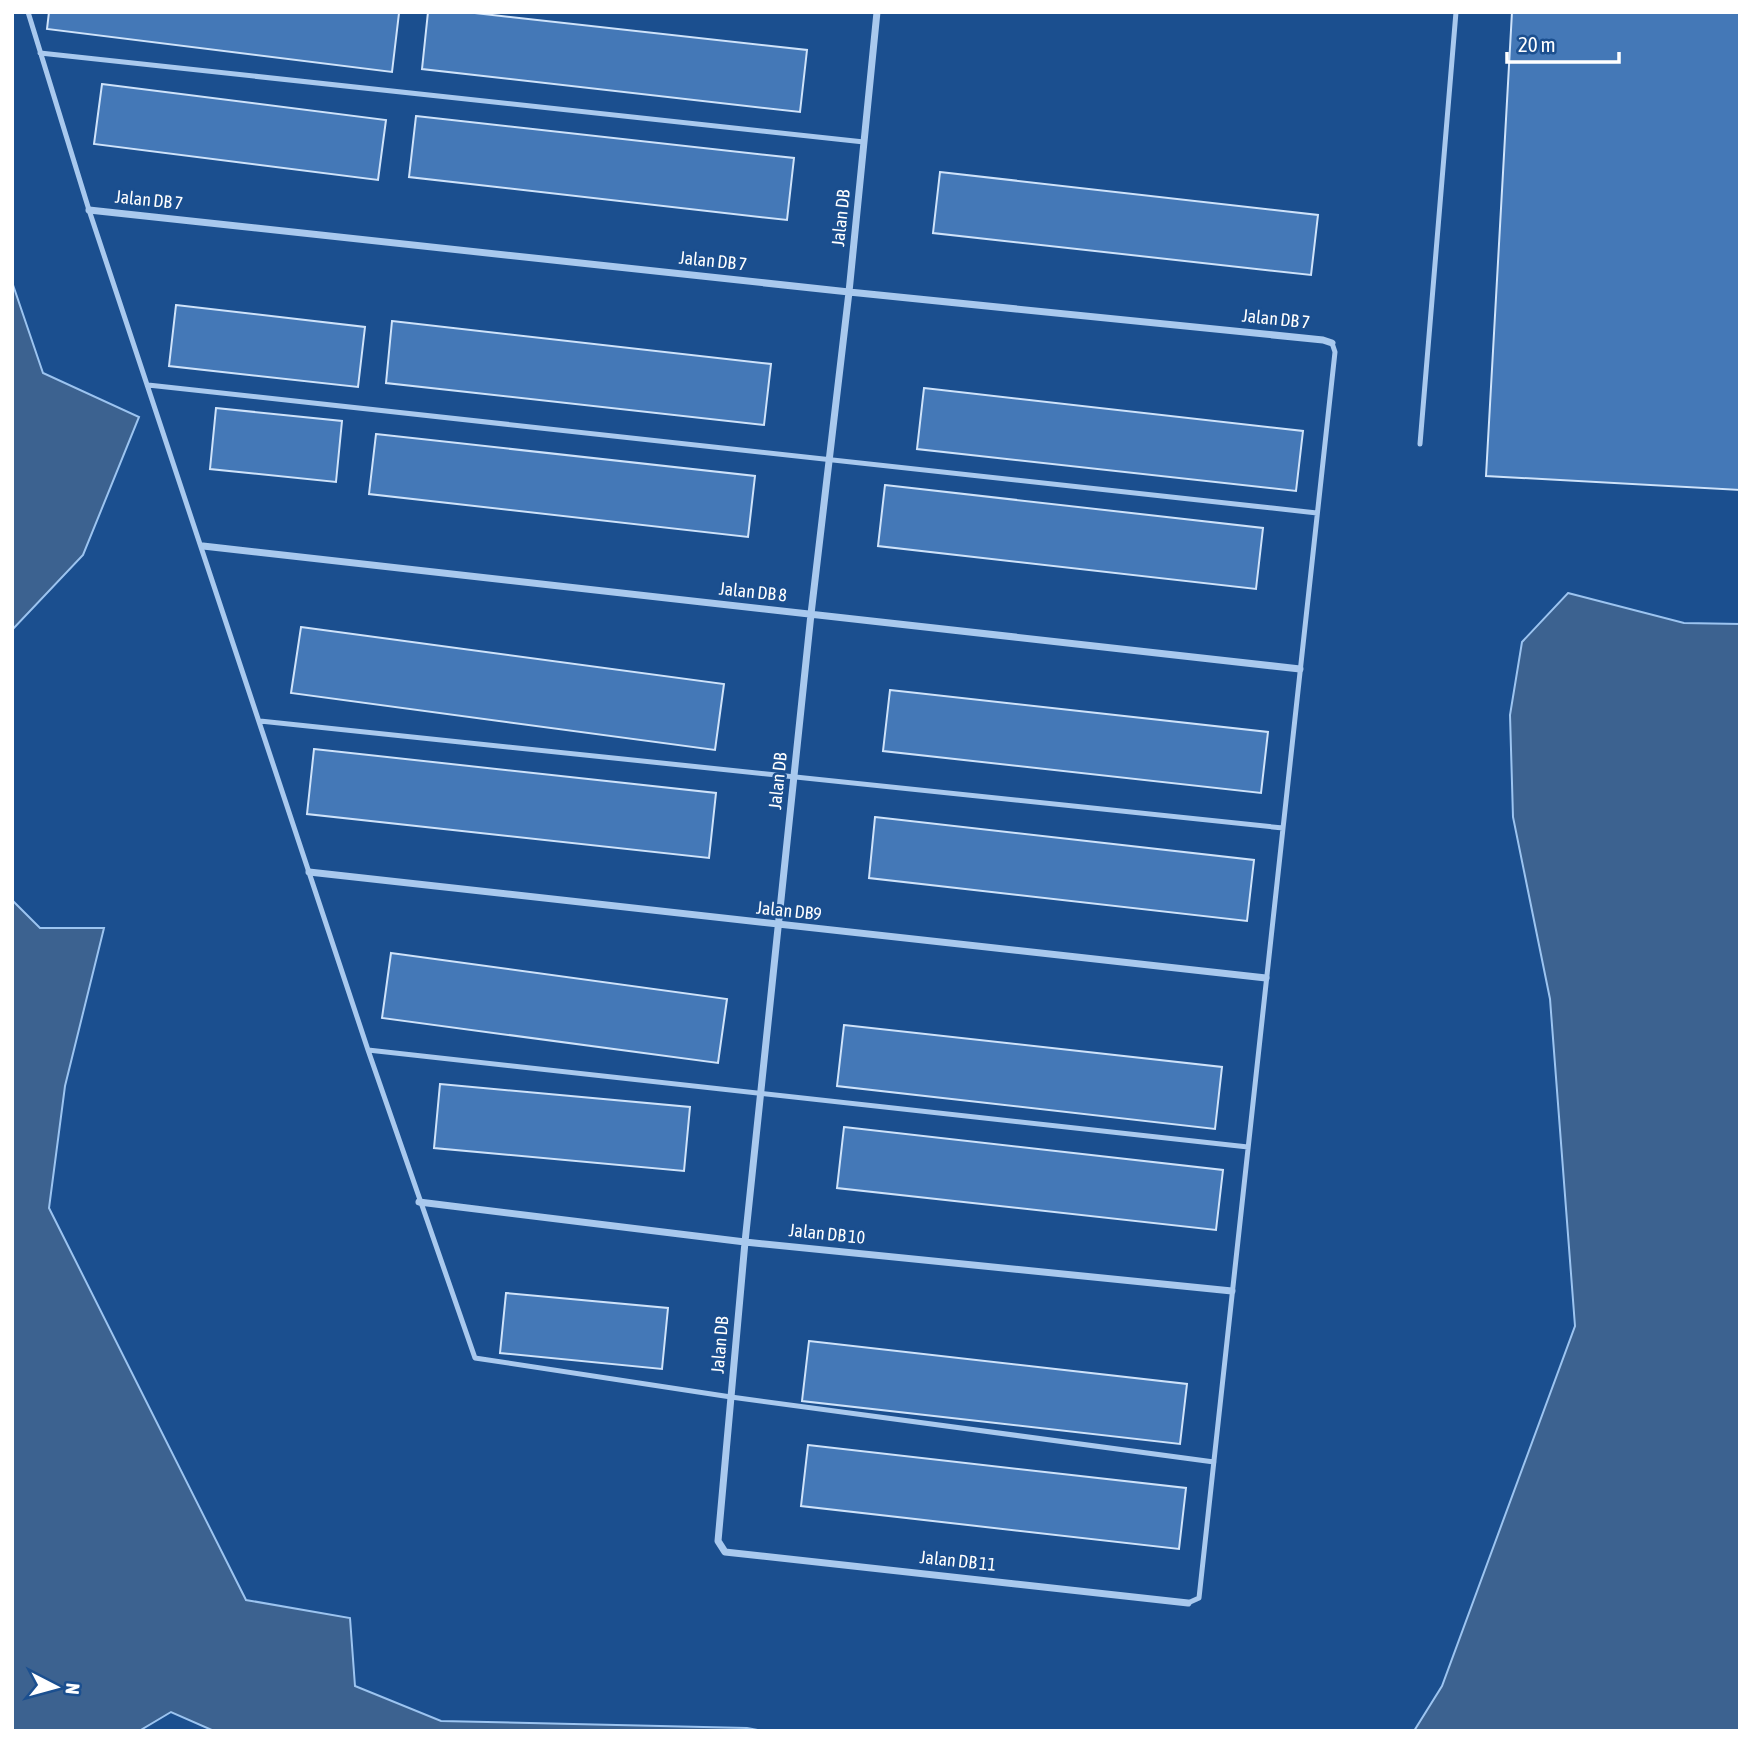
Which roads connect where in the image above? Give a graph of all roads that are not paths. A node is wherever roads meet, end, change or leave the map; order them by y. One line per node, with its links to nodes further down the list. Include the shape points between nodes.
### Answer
1 (27, 12): 4 (lane)
2 (877, 12): 5 (street, Jalan DB)
3 (1456, 12): 10 (lane)
4 (40, 53): 5 (lane); 6 (lane)
5 (864, 142): 7 (street, Jalan DB)
6 (89, 210): 7 (street, Jalan DB 7); 9 (lane)
7 (849, 292): 8 (street, Jalan DB 7); 11 (street, Jalan DB)
8 (1332, 343): 12 (lane, via 1335,352)
9 (148, 385): 11 (lane); 13 (lane)
10 (1420, 444)
11 (830, 459): 12 (lane); 14 (street, Jalan DB)
12 (1317, 513): 15 (lane)
13 (202, 546): 14 (street, Jalan DB 8); 16 (lane)
14 (811, 614): 15 (street, Jalan DB 8); 17 (street, Jalan DB)
15 (1300, 669): 18 (lane)
16 (260, 721): 17 (lane); 19 (lane)
17 (794, 777): 18 (lane); 20 (street, Jalan DB)
18 (1283, 828): 21 (lane)
19 (309, 872): 20 (street, Jalan DB9); 22 (lane)
20 (779, 925): 21 (street, Jalan DB9); 23 (street, Jalan DB)
21 (1266, 978): 24 (lane)
22 (368, 1050): 23 (lane); 25 (lane)
23 (760, 1093): 24 (lane); 26 (street, Jalan DB)
24 (1248, 1147): 27 (lane)
25 (419, 1202): 26 (street, Jalan DB 10); 28 (lane, via 475,1358)
26 (745, 1242): 27 (street, Jalan DB 10); 28 (street, Jalan DB)
27 (1232, 1291): 29 (lane)
28 (731, 1396): 29 (lane); 30 (street, Jalan DB, via 718,1541)
29 (1214, 1462): 31 (lane, via 1199,1598)
30 (725, 1552): 31 (street, Jalan DB 11)
31 (1188, 1603)

